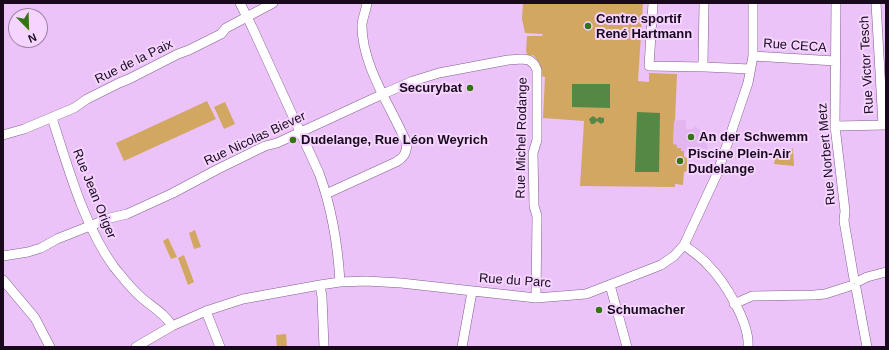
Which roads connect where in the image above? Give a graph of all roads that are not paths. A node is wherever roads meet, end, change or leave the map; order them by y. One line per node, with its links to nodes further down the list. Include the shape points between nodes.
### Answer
1 (240, 3): 9 (street)
2 (273, 3): 9 (street, Rue de la Paix)
3 (367, 3): 15 (street, via 362,24 365,49 370,67)
4 (653, 3): 13 (street, via 649,66)
5 (704, 3): 13 (street)
6 (753, 3): 10 (street, Rue du Parc)
7 (836, 3): 12 (street, Rue Norbert Metz)
8 (876, 3): 17 (street, Rue Victor Tesch)
9 (247, 17): 16 (street, Rue de la Paix, via 226,28 221,34); 19 (street)
10 (753, 56): 12 (street, Rue CECA); 14 (street, Rue du Parc)
11 (522, 59): 15 (street, Rue Nicolas Biever, via 440,72); 32 (street, Rue Michel Rodange, via 529,60 536,70 537,140 533,153 534,206 537,216)
12 (836, 61): 18 (street, Rue Norbert Metz)
13 (705, 67): 14 (street)
14 (750, 69): 23 (street, Rue du Parc, via 748,83 717,174)
15 (383, 94): 19 (street, Rue Nicolas Biever); 21 (street, via 407,144 406,153 396,162)
16 (52, 118): 20 (street, Rue de la Paix); 22 (street, Rue Jean Origer, via 69,172)
17 (885, 125): 18 (street)
18 (835, 126): 28 (street, Rue Norbert Metz, via 844,221)
19 (301, 132): 21 (street); 22 (street, Rue Nicolas Biever, via 218,168 127,214)
20 (3, 135)
21 (326, 194): 27 (street)
22 (91, 226): 24 (street, Rue Nicolas Biever, via 41,248); 35 (street, Rue Jean Origer, via 115,268 142,298 166,316)
23 (684, 245): 30 (street, Rue du Parc, via 661,265); 33 (street, via 709,266)
24 (3, 256)
25 (886, 272): 28 (street, via 867,277)
26 (3, 280): 36 (street, via 35,318)
27 (340, 282): 29 (street, Rue du Parc); 31 (street, Rue du Parc, via 401,283)
28 (855, 284): 33 (street, via 825,294 752,296); 43 (street, Rue Norbert Metz)
29 (320, 285): 34 (street, Rue du Parc, via 243,300); 39 (street)
30 (610, 285): 32 (street, Rue du Parc, via 579,295); 41 (street)
31 (472, 292): 32 (street, Rue du Parc); 40 (street)
32 (536, 298)
33 (734, 304): 42 (street, via 742,318)
34 (206, 311): 35 (street, Rue du Parc); 38 (street)
35 (172, 326): 37 (street, Rue du Parc)
36 (50, 347)
37 (136, 347)
38 (220, 347)
39 (324, 347)
40 (462, 347)
41 (627, 347)
42 (748, 347)
43 (867, 347)

